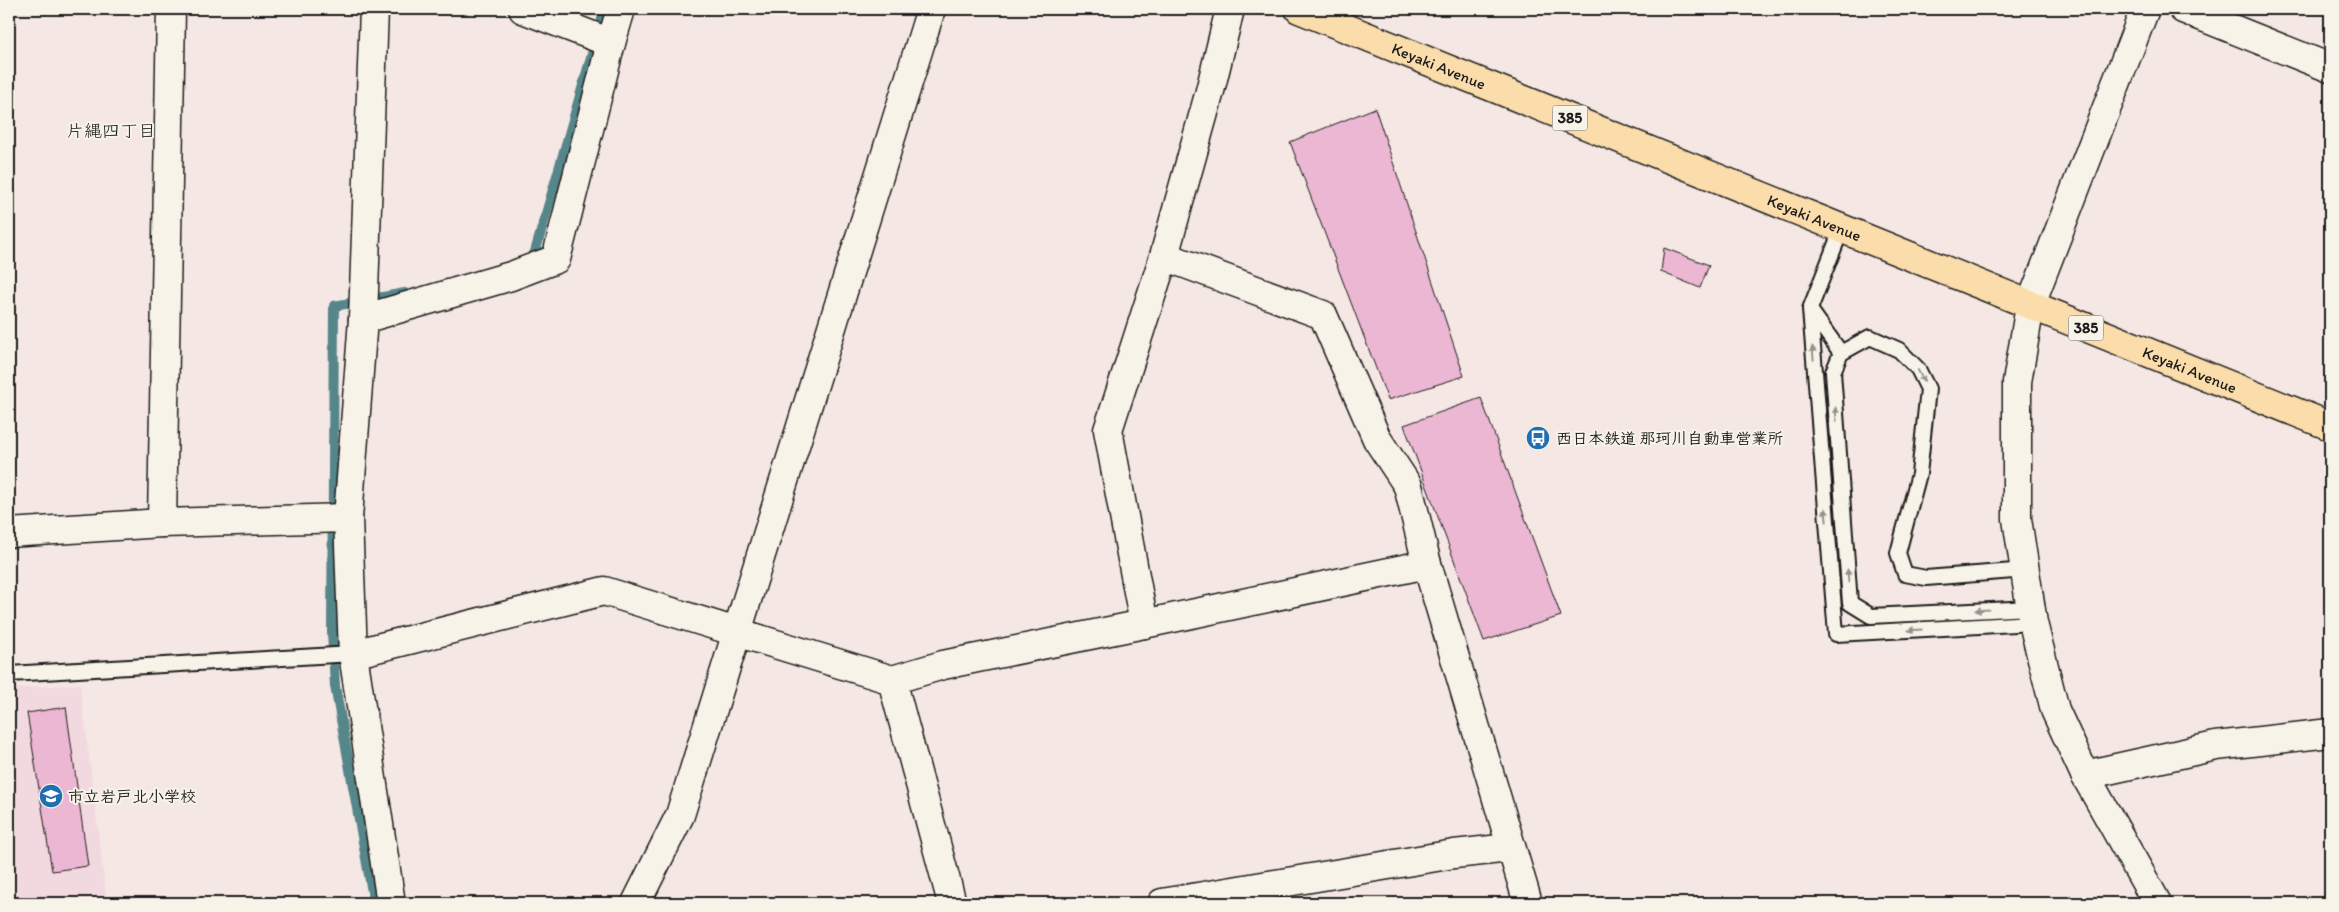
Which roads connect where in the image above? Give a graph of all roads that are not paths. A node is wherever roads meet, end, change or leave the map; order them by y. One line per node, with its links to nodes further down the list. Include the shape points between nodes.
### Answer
1 (171, 9): 22 (street)
2 (374, 9): 16 (street)
3 (523, 9): 10 (street)
4 (621, 9): 10 (street)
5 (931, 9): 28 (street)
6 (1230, 9): 13 (street)
7 (1298, 9): 12 (highway, Keyaki Avenue / 385)
8 (2145, 9): 14 (street)
9 (2184, 9): 11 (street)
10 (611, 43): 16 (street, via 556,259 511,276)
11 (2330, 68)
12 (1842, 228): 14 (highway, Keyaki Avenue / 385); 15 (lane)
13 (1164, 256): 24 (street, via 1323,315 1378,439 1408,486); 27 (street, via 1108,430)
14 (2030, 306): 20 (highway, Keyaki Avenue / 385); 25 (street, via 2017,382 2017,519)
15 (1810, 309): 17 (lane); 19 (lane, one-way to 15)
16 (364, 319): 21 (street)
17 (1841, 353): 18 (lane); 25 (lane, one-way to 25, via 1870,337 1899,350 1918,369 1928,389 1919,474 1898,553 1905,574 1926,578)
18 (1833, 372): 19 (lane); 26 (lane, one-way to 18, via 1871,616 1850,603)
19 (1818, 417): 26 (lane, one-way to 19, via 1836,634)
20 (2330, 426)
21 (348, 518): 22 (street); 29 (street)
22 (162, 523): 23 (street)
23 (9, 533)
24 (1427, 564): 27 (street); 34 (street)
25 (2026, 570): 26 (street)
26 (2032, 615): 33 (street, via 2054,710)
27 (1144, 624): 31 (street, via 943,665)
28 (738, 633): 29 (street, via 604,591); 31 (street, via 809,652); 36 (street, via 680,815)
29 (353, 654): 30 (lane); 35 (street)
30 (9, 674)
31 (892, 680): 37 (street)
32 (2330, 733): 33 (street, via 2216,746)
33 (2085, 775): 40 (street)
34 (1510, 848): 38 (street, via 1454,854); 39 (street)
35 (392, 903)
36 (636, 903)
37 (952, 903)
38 (1162, 903)
39 (1528, 903)
40 (2157, 903)

